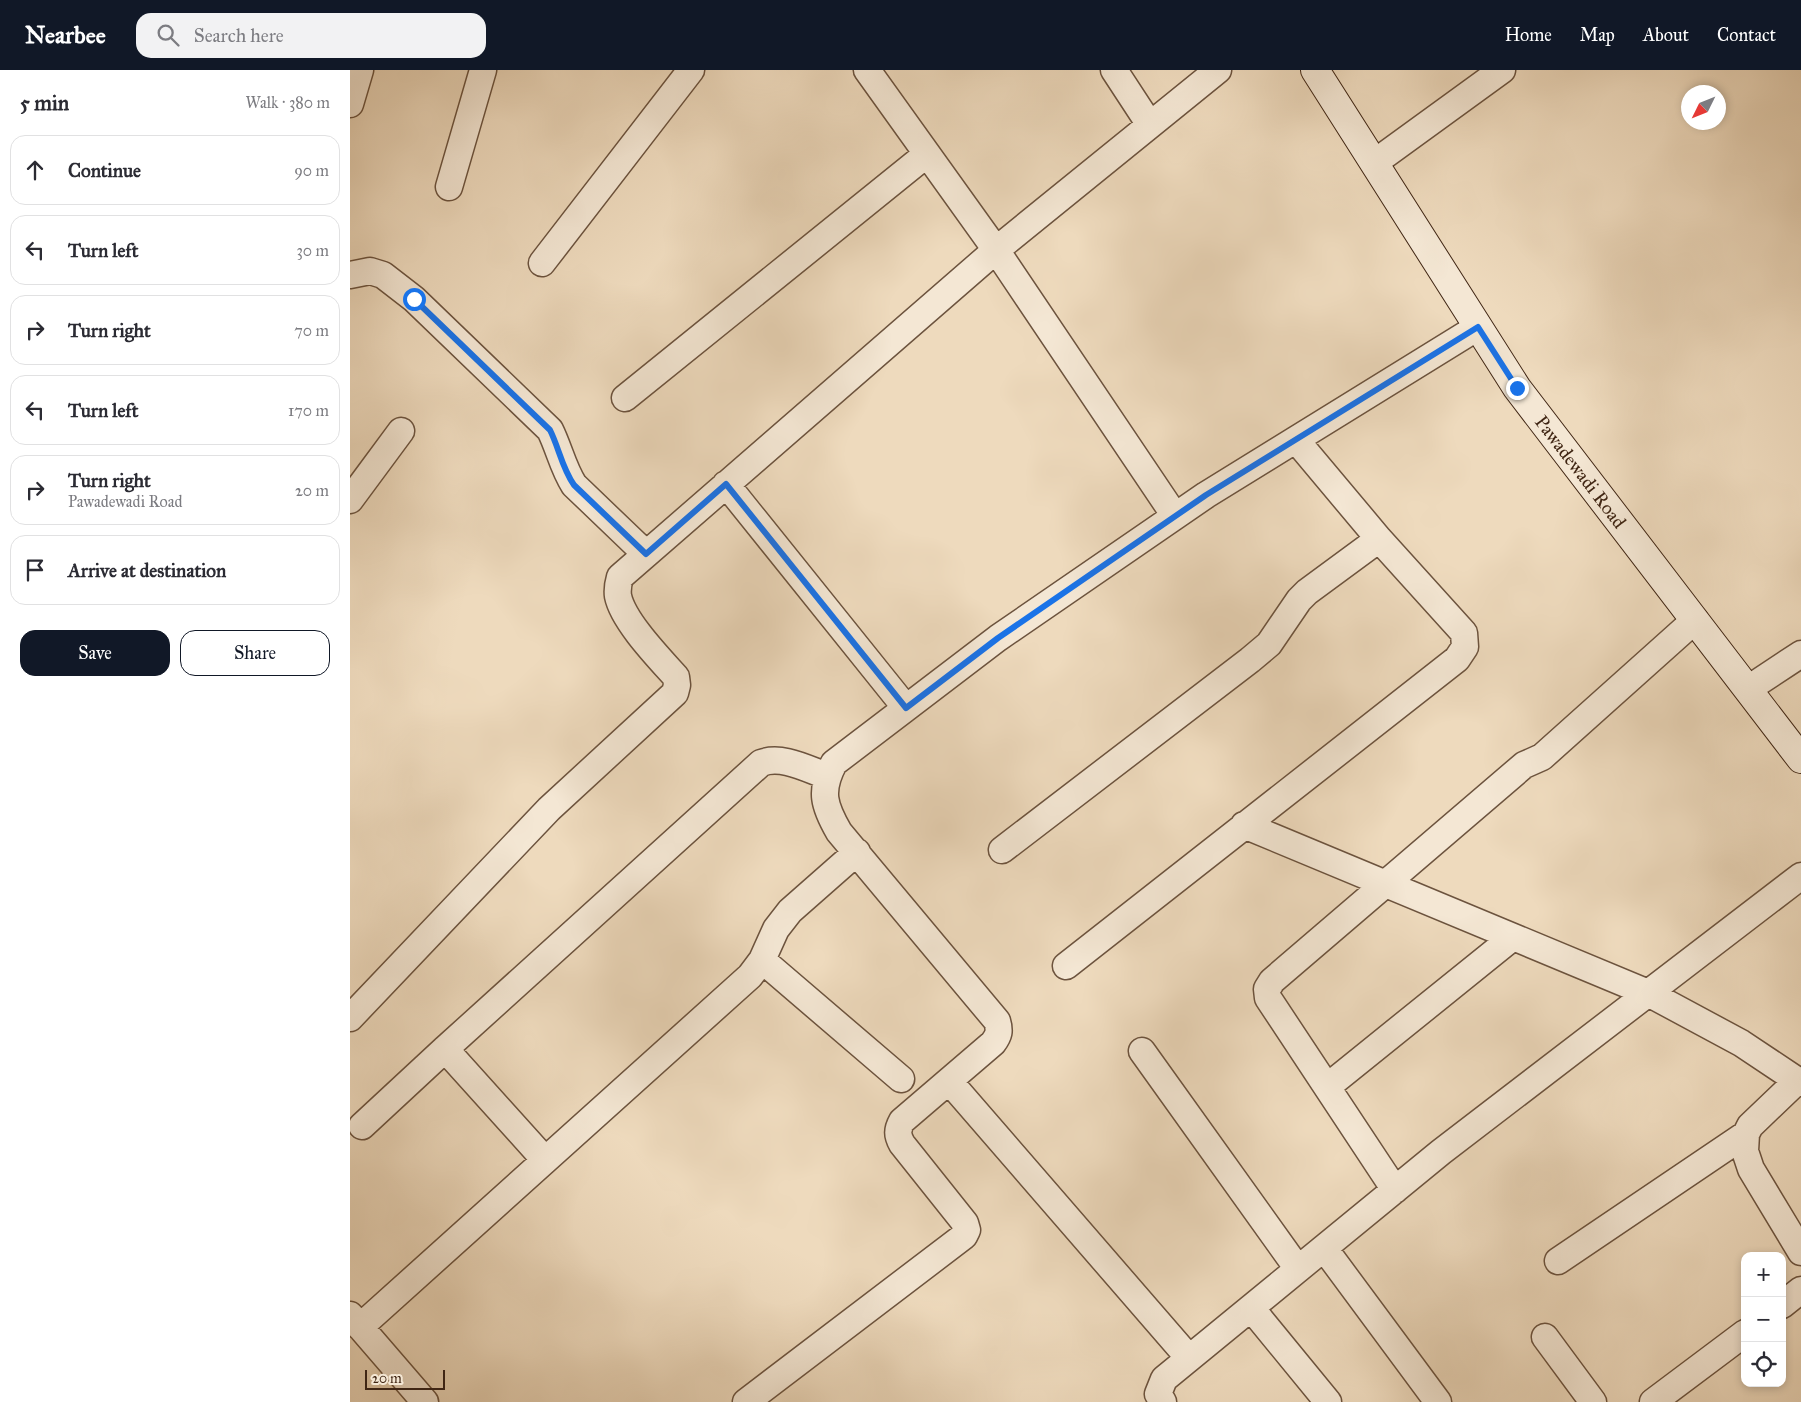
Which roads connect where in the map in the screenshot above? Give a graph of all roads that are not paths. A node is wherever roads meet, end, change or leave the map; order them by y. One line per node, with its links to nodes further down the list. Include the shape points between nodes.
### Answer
1 (360, 70): 9 (street)
2 (483, 70): 13 (street)
3 (691, 70): 15 (street)
4 (867, 70): 11 (street)
5 (1114, 70): 10 (street)
6 (1218, 70): 10 (street)
7 (1315, 70): 12 (main road, Pawadewadi Road)
8 (1502, 70): 12 (street)
9 (350, 104)
10 (1150, 125): 14 (street)
11 (927, 154): 14 (street); 18 (street)
12 (1374, 164): 17 (main road, Pawadewadi Road)
13 (449, 187)
14 (996, 250): 21 (street); 23 (street)
15 (542, 263)
16 (350, 275): 25 (street, via 370,271 383,275 414,299 550,430 574,485)
17 (1478, 327): 20 (street); 26 (main road, Pawadewadi Road, via 1517,388)
18 (625, 398)
19 (401, 430): 22 (street)
20 (1296, 440): 23 (street); 24 (street)
21 (726, 484): 25 (street); 29 (street)
22 (350, 500)
23 (1175, 516): 29 (street, via 998,638)
24 (1379, 539): 32 (street, via 1464,633 1465,647 1458,659); 33 (street, via 1307,592 1269,644 1250,660)
25 (646, 554): 41 (street, via 620,577 618,598 633,625 676,677 675,693 549,809)
26 (1695, 620): 28 (main road, Pawadewadi Road); 36 (street, via 1542,757 1524,765)
27 (1801, 654): 28 (street)
28 (1748, 689): 30 (main road, Pawadewadi Road)
29 (906, 708): 31 (street, via 834,764)
30 (1801, 759)
31 (827, 776): 34 (street, via 824,794 828,813 839,832); 42 (street, via 785,761 761,763)
32 (1244, 825): 36 (street); 39 (street)
33 (1002, 850)
34 (858, 852): 38 (street, via 790,911 776,929); 45 (street, via 997,1021 998,1037)
35 (1801, 876): 40 (street)
36 (1384, 883): 37 (street); 47 (street, via 1272,981 1267,989 1268,998)
37 (1513, 937): 40 (street); 47 (street)
38 (762, 960): 44 (street); 50 (street, via 750,976)
39 (1066, 966)
40 (1648, 993): 46 (street, via 1741,1043); 51 (street)
41 (350, 1018)
42 (446, 1049): 48 (street); 50 (street)
43 (1142, 1051): 55 (street)
44 (901, 1079)
45 (949, 1081): 62 (street); 64 (street, via 902,1121 898,1137 965,1223 967,1230 964,1236)
46 (1799, 1082): 49 (street, via 1750,1126)
47 (1327, 1088): 51 (street)
48 (362, 1126)
49 (1746, 1134): 53 (street, via 1746,1151 1752,1169); 54 (street)
50 (545, 1160): 59 (street)
51 (1395, 1190): 52 (street)
52 (1324, 1248): 55 (street); 67 (street)
53 (1801, 1252)
54 (1558, 1261)
55 (1298, 1269): 58 (street)
56 (1801, 1290): 57 (street)
57 (1786, 1302)
58 (1251, 1308): 62 (street); 66 (street)
59 (355, 1321): 63 (street)
60 (1741, 1336): 69 (street)
61 (1545, 1337): 68 (street)
62 (1190, 1358): 65 (street, via 1164,1379 1158,1394)
63 (425, 1402)
64 (746, 1402)
65 (1163, 1402)
66 (1328, 1402)
67 (1438, 1402)
68 (1594, 1402)
69 (1653, 1402)

